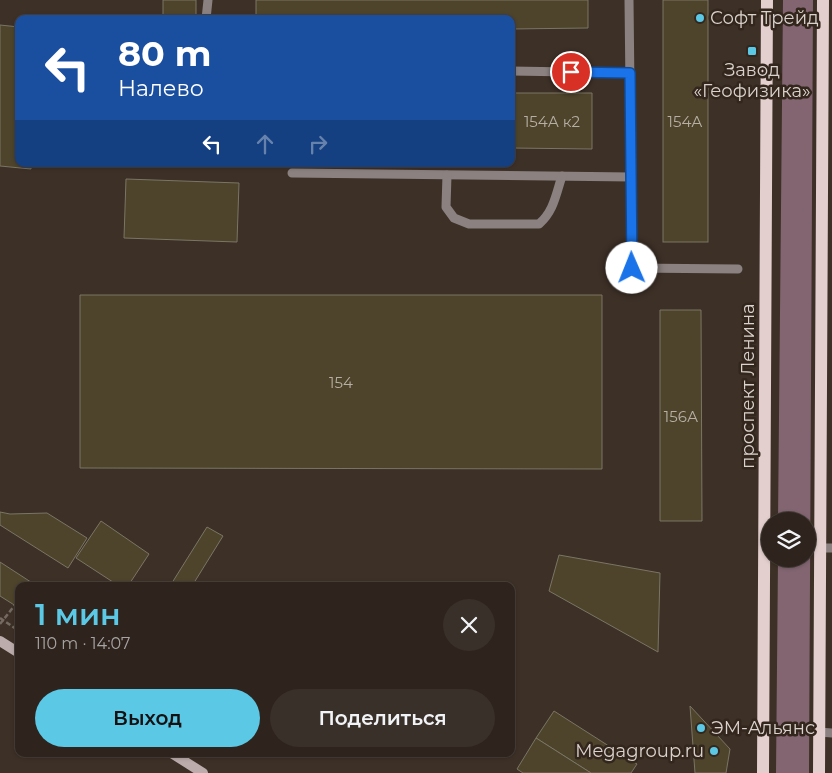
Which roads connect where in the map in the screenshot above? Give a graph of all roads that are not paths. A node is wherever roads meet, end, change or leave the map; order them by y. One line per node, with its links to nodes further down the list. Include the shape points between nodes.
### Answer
1 (208, 0): 5 (lane)
2 (629, 0): 8 (lane)
3 (767, 0): 21 (main road, проспект Ленина)
4 (823, 0): 6 (main road)
5 (206, 15)
6 (827, 23): 13 (main road)
7 (515, 71): 8 (lane)
8 (630, 73): 12 (lane)
9 (292, 173): 10 (lane)
10 (447, 175): 11 (lane); 11 (lane, via 446,207 454,218 469,224 539,224 553,207)
11 (562, 176): 12 (lane)
12 (631, 177): 14 (lane, via 632,268)
13 (827, 194): 15 (main road)
14 (738, 269)
15 (826, 548): 18 (main road)
16 (0, 641): 17 (street)
17 (15, 650)
18 (826, 732): 22 (main road)
19 (179, 757): 20 (street)
20 (203, 773)
21 (763, 773)
22 (819, 773)

